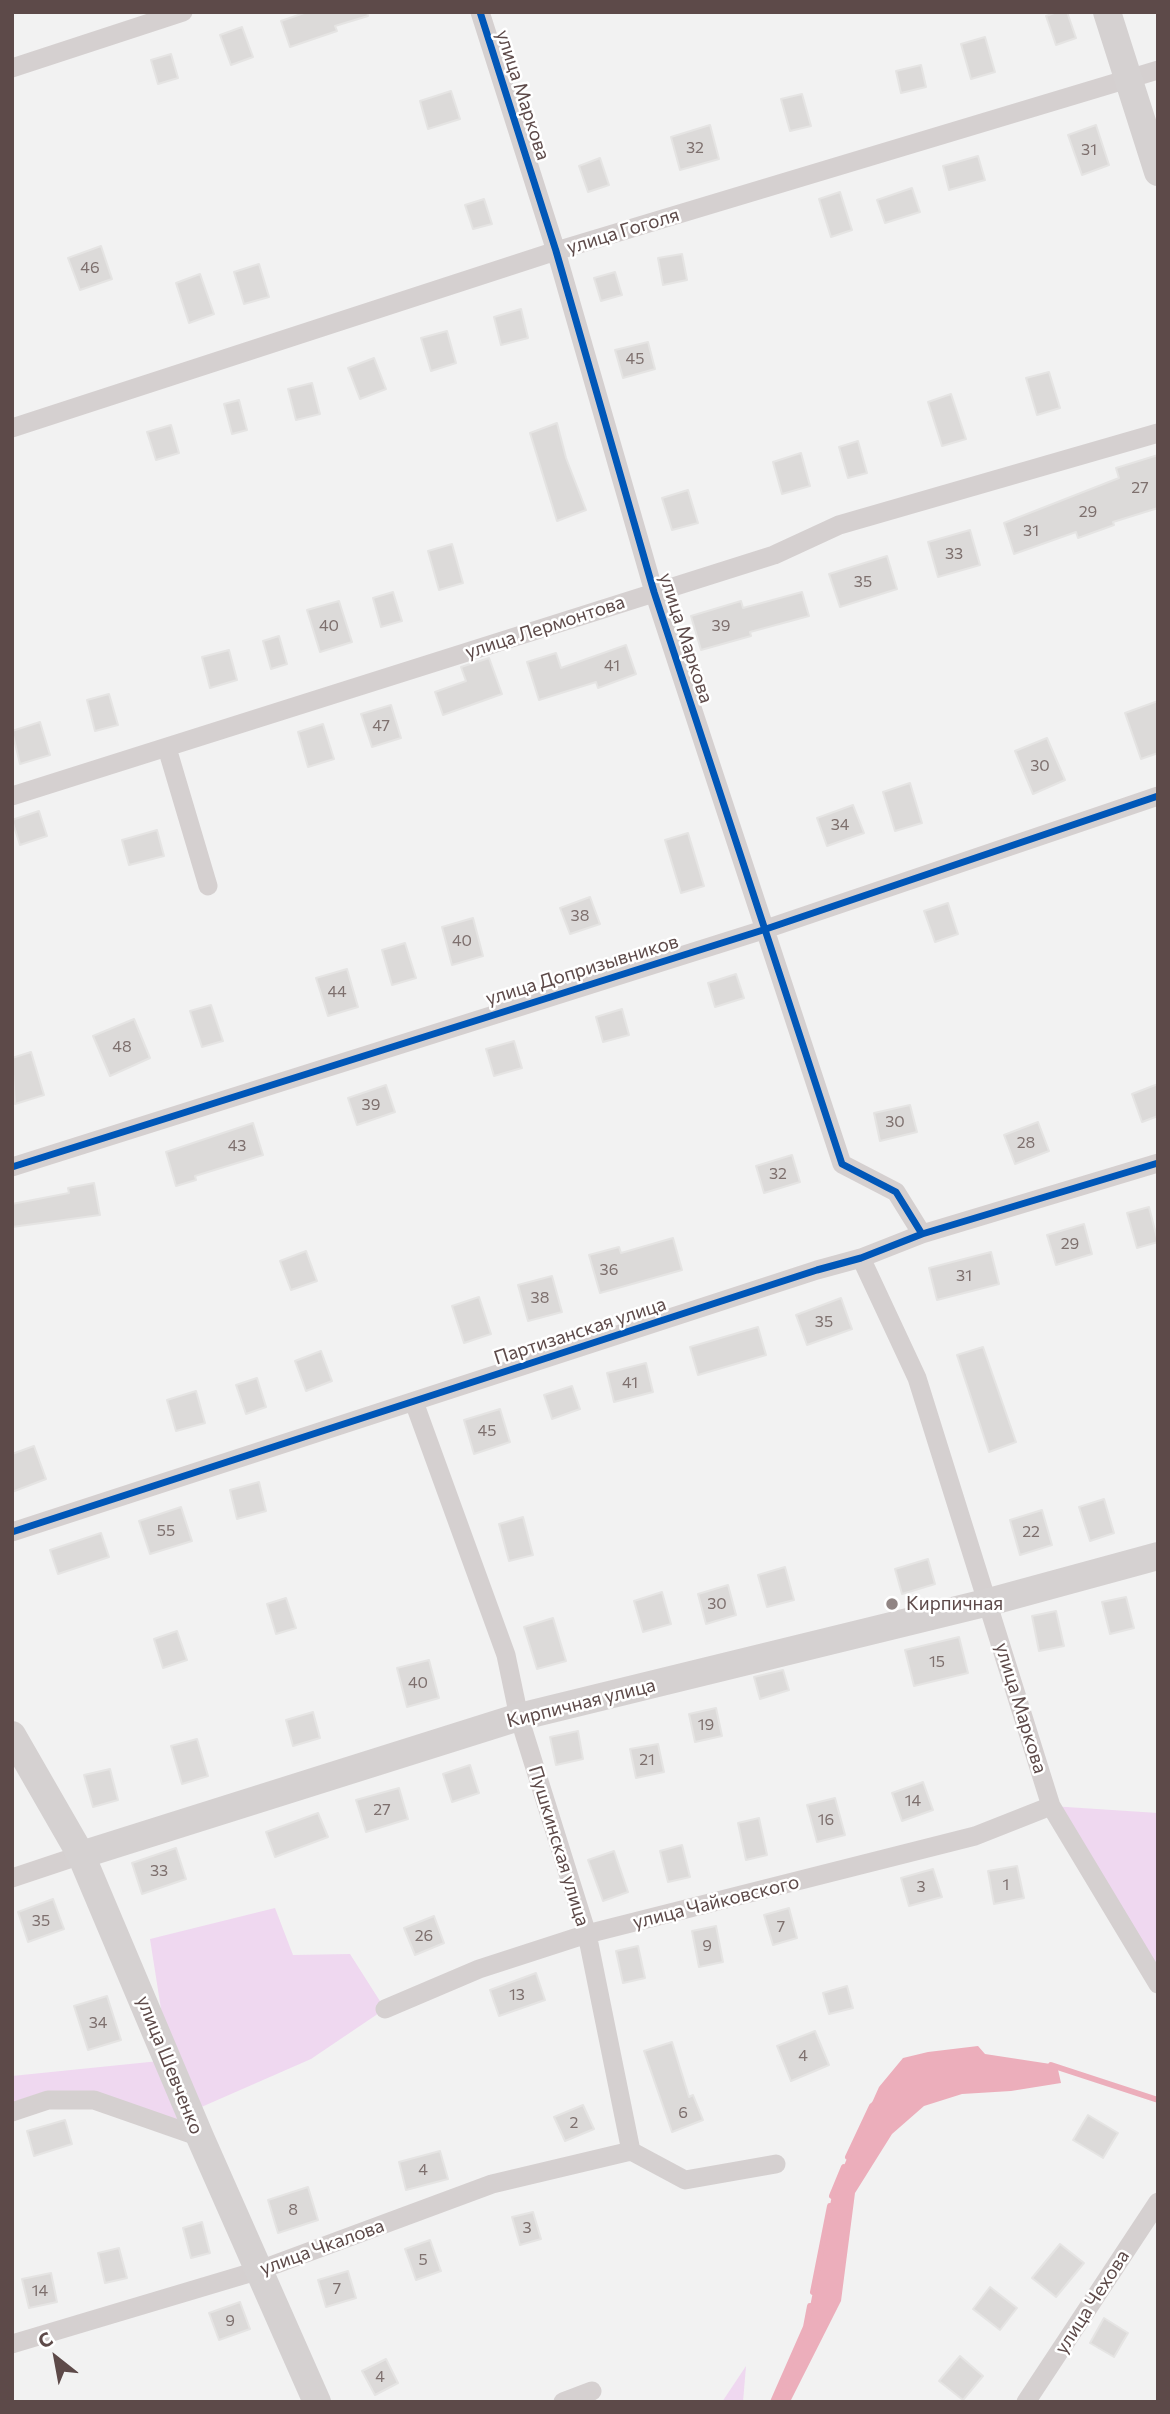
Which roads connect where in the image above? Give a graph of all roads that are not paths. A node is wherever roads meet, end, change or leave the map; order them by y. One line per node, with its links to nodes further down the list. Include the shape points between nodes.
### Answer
1 (183, 12): 4 (street)
2 (480, 12): 8 (street, улица Маркова)
3 (1107, 12): 6 (street)
4 (12, 68)
5 (1158, 70): 6 (street, улица Гоголя)
6 (1128, 80): 7 (street); 8 (street, улица Гоголя)
7 (1158, 172)
8 (556, 251): 9 (street, улица Гоголя); 11 (street, улица Маркова)
9 (12, 428)
10 (1158, 433): 11 (street, улица Лермонтова, via 839,525 774,555)
11 (654, 592): 12 (street, улица Лермонтова); 16 (street, улица Маркова)
12 (167, 748): 13 (street, улица Лермонтова); 15 (street)
13 (12, 796)
14 (1158, 796): 16 (street, улица Допризывников)
15 (208, 886)
16 (763, 930): 18 (street, улица Допризывников); 19 (street, улица Маркова, via 842,1164 896,1192)
17 (1158, 1163): 19 (street, Партизанская улица)
18 (12, 1167)
19 (922, 1234): 20 (street, Партизанская улица)
20 (861, 1258): 21 (street, Партизанская улица); 24 (street, улица Маркова, via 916,1378)
21 (414, 1402): 22 (street, Партизанская улица); 25 (street, Пушкинская улица, via 506,1655)
22 (12, 1532)
23 (1158, 1556): 24 (street, Кирпичная улица)
24 (989, 1602): 25 (street, Кирпичная улица); 27 (street, улица Маркова)
25 (519, 1717): 28 (street, Кирпичная улица); 30 (street, Пушкинская улица)
26 (12, 1735): 28 (street, улица Шевченко)
27 (1051, 1806): 30 (street, улица Чайковского, via 975,1836); 31 (street, улица Маркова)
28 (81, 1855): 29 (street, Кирпичная улица); 34 (street, улица Шевченко)
29 (12, 1878)
30 (587, 1934): 32 (street, улица Чайковского, via 478,1969); 35 (street, Пушкинская улица)
31 (1158, 1984)
32 (385, 2009)
33 (12, 2112): 34 (street, via 48,2100 94,2100)
34 (200, 2137): 38 (street, улица Шевченко)
35 (631, 2151): 36 (street, via 685,2180); 38 (street, улица Чкалова, via 492,2183)
36 (776, 2164)
37 (1158, 2202): 43 (street, улица Чехова)
38 (260, 2270): 39 (street, улица Чкалова); 41 (street, улица Шевченко)
39 (12, 2344)
40 (592, 2391): 42 (street)
41 (317, 2402)
42 (563, 2402)
43 (1026, 2402)

